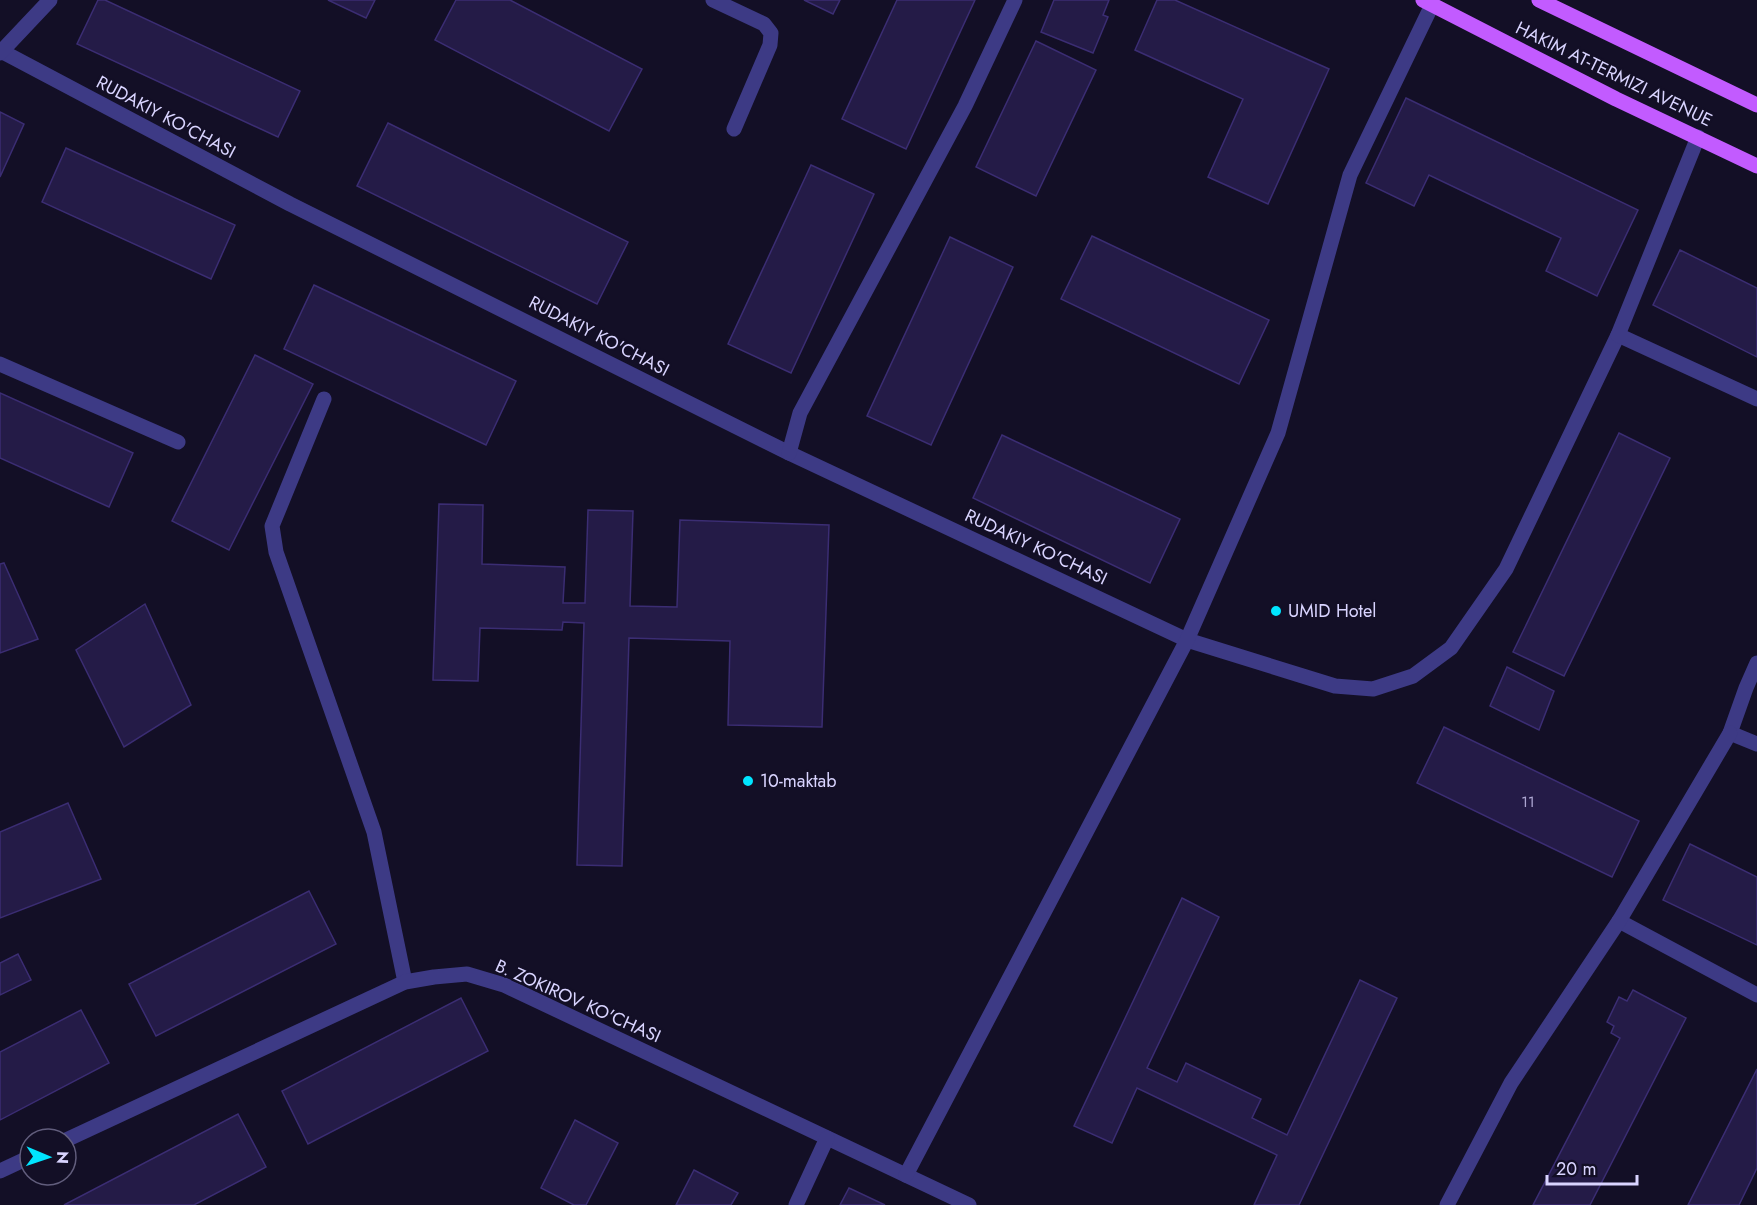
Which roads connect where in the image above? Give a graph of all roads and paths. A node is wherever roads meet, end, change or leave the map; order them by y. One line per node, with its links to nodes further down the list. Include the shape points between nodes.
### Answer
1 (50, 0): 6 (street)
2 (713, 0): 8 (street, via 764,24 771,33 770,45)
3 (1015, 0): 16 (street, via 965,106 800,413)
4 (1539, 0): 7 (main road, HAKIM AT-TERMIZI AVENUE)
5 (1427, 2): 9 (main road, HAKIM AT-TERMIZI AVENUE); 17 (street, via 1350,176 1278,433)
6 (1, 52): 16 (street, RUDAKIY KO'CHASI, via 290,204)
7 (1757, 105)
8 (734, 129)
9 (1698, 137): 10 (main road, HAKIM AT-TERMIZI AVENUE); 11 (street, RUDAKIY KO'CHASI)
10 (1757, 166)
11 (1618, 335): 14 (street); 17 (street, RUDAKIY KO'CHASI, via 1506,569 1451,648 1413,676 1373,689 1335,686)
12 (0, 364): 15 (street)
13 (324, 399): 22 (street, via 272,526 273,535 374,832)
14 (1757, 399)
15 (178, 442)
16 (789, 453): 17 (street, RUDAKIY KO'CHASI)
17 (1187, 640): 28 (street)
18 (1757, 663): 19 (street)
19 (1730, 733): 20 (street); 21 (street)
20 (1757, 744)
21 (1619, 921): 23 (street); 31 (street, via 1511,1083)
22 (405, 982): 24 (street, B. ZOKIROV KO'CHASI); 25 (street, B. ZOKIROV KO'CHASI, via 467,974 504,985)
23 (1757, 995)
24 (78, 1134)
25 (827, 1138): 28 (street, B. ZOKIROV KO'CHASI); 29 (street)
26 (18, 1163): 27 (street)
27 (0, 1171)
28 (906, 1175): 30 (street, B. ZOKIROV KO'CHASI)
29 (796, 1205)
30 (969, 1205)
31 (1448, 1205)

